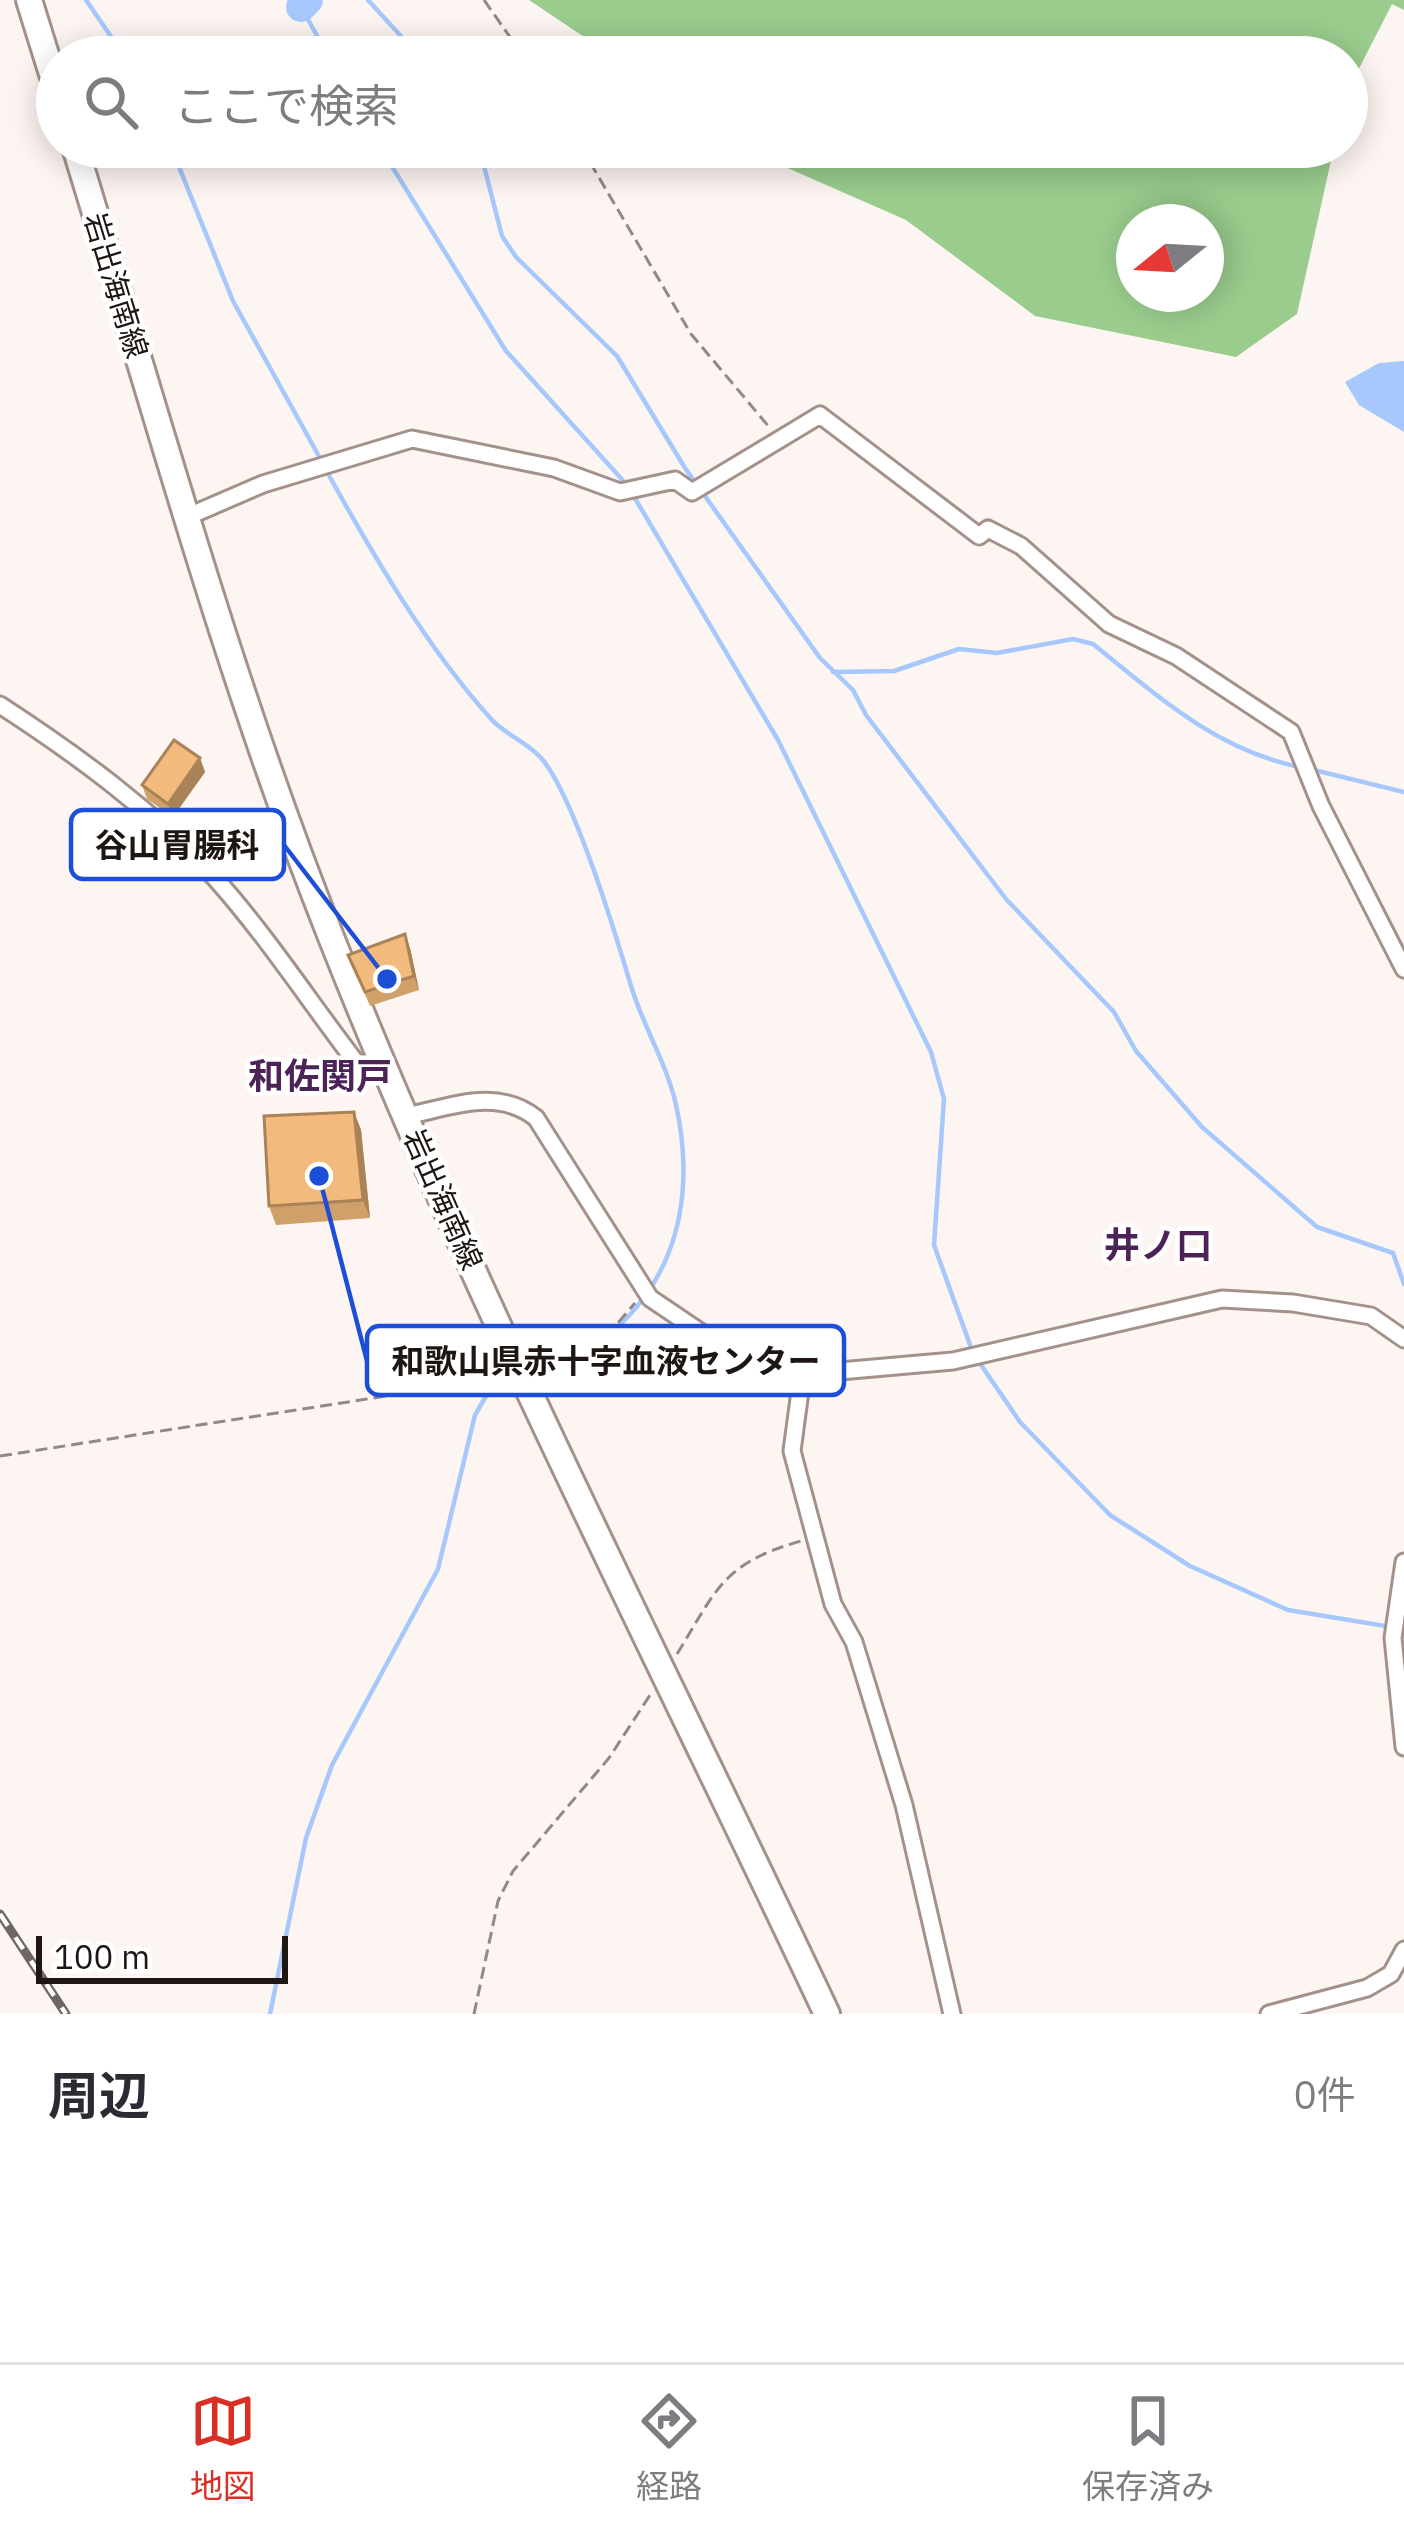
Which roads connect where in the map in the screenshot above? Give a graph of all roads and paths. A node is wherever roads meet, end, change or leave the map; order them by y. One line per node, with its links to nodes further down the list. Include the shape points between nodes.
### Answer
1 (29, 0): 3 (main road)
2 (484, 0): 4 (path)
3 (40, 36)
4 (509, 36)
5 (81, 168): 8 (main road, 岩出海南線)
6 (593, 168): 7 (path, via 691,334)
7 (777, 437): 8 (street, via 692,493 675,480 620,492 554,468 412,439 263,484); 10 (street, via 820,415 979,536 988,530 1022,546 1109,624 1271,714 1291,732)
8 (189, 517): 11 (main road, 岩出海南線, via 282,806)
9 (1, 710): 11 (street, via 104,776 187,850 355,1061)
10 (1404, 969)
11 (384, 1067): 12 (main road, 岩出海南線)
12 (406, 1116): 13 (street, via 498,1099 519,1105 536,1118); 16 (main road, 岩出海南線)
13 (645, 1291): 15 (street, via 752,1367); 16 (path, via 617,1324)
14 (1404, 1339): 15 (street, via 1371,1316 1222,1299 953,1361)
15 (783, 1372): 18 (street, via 801,1384 793,1451)
16 (522, 1373): 17 (path); 21 (main road, 岩出海南線)
17 (0, 1456)
18 (814, 1537): 21 (path, via 755,1554 723,1580); 26 (street, via 904,1804)
19 (1404, 1562): 20 (street)
20 (1401, 1610): 22 (street, via 1393,1638)
21 (666, 1672): 24 (path, via 609,1758 513,1871 498,1901); 25 (main road, 岩出海南線)
22 (1404, 1747)
23 (1404, 1950): 27 (street, via 1390,1974 1367,1988)
24 (474, 2014)
25 (827, 2014)
26 (952, 2014)
27 (1269, 2014)

